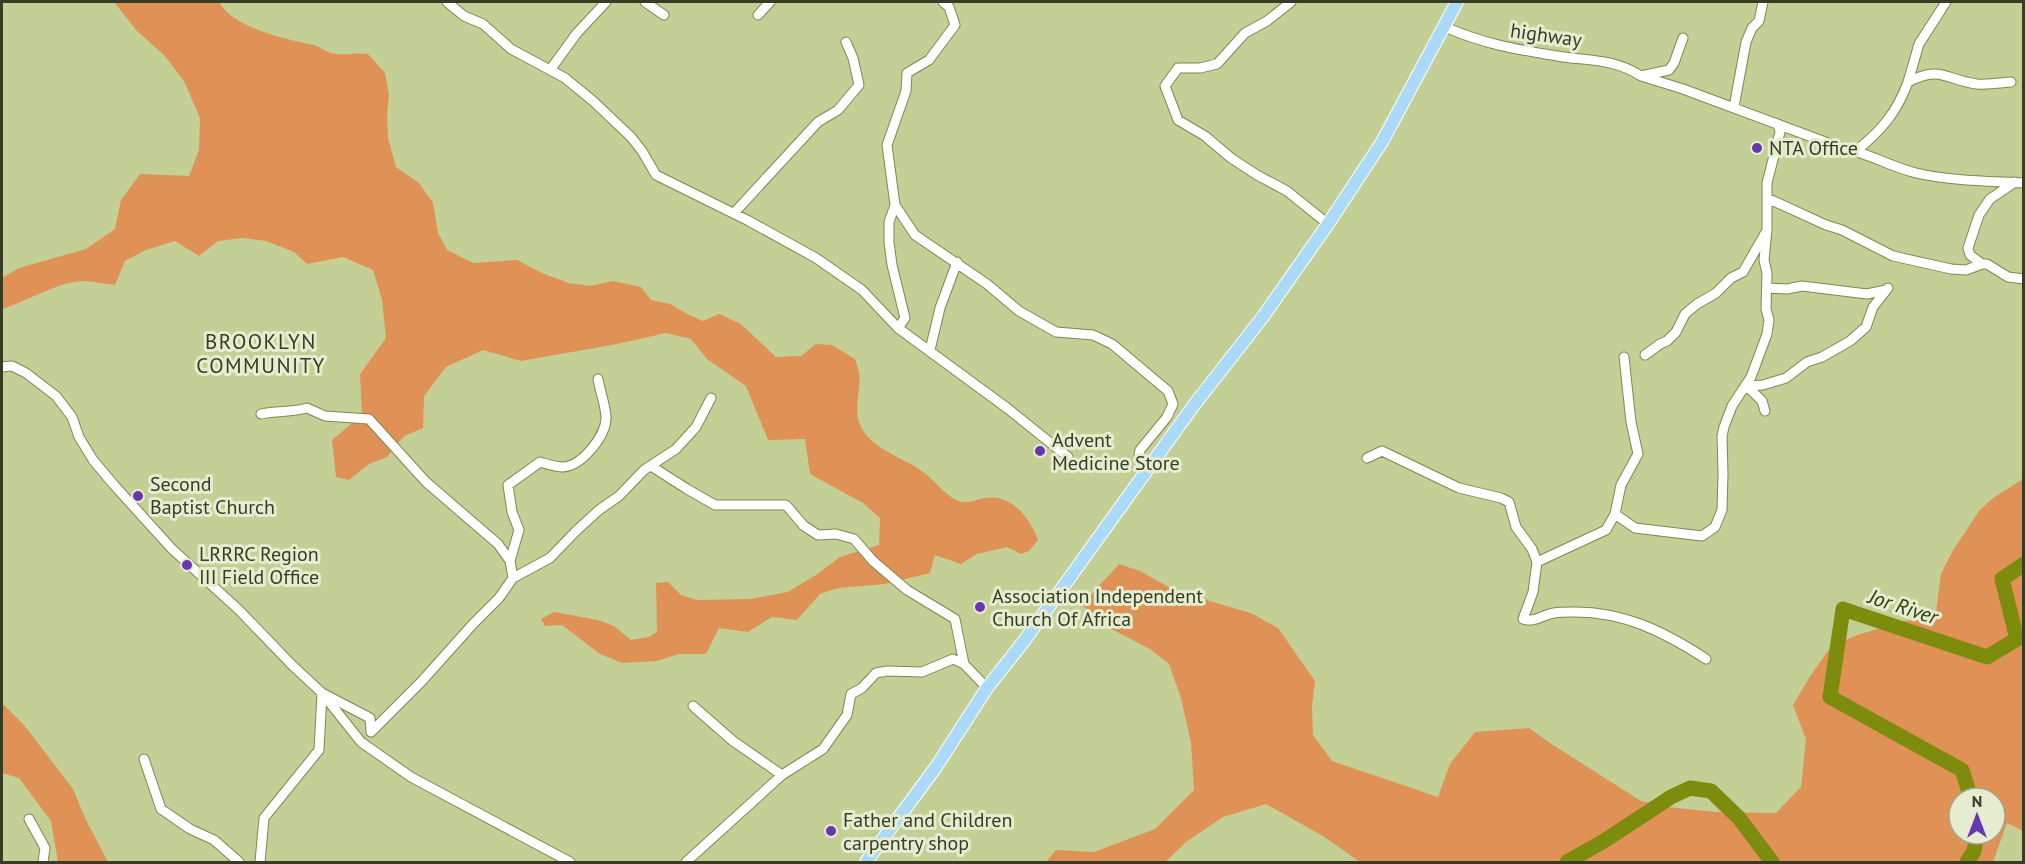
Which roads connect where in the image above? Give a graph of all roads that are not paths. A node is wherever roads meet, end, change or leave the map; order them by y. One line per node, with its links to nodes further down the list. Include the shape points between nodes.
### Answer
1 (447, 2): 15 (street, via 464,16 483,24 511,48)
2 (606, 2): 15 (street)
3 (645, 2): 10 (street)
4 (770, 2): 11 (street)
5 (943, 2): 24 (street, via 955,24 929,60 908,73 906,91 886,145)
6 (1291, 2): 26 (street, via 1245,33 1217,64 1179,68 1165,86 1178,120 1257,176 1287,191)
7 (1457, 2): 12 (main road)
8 (1763, 2): 19 (street, via 1759,21 1746,42)
9 (1946, 2): 17 (street, via 1919,45)
10 (664, 15)
11 (758, 15)
12 (1445, 27): 16 (street, highway, via 1500,47 1599,59); 26 (main road, via 1382,142)
13 (1683, 38): 16 (street, via 1669,70)
14 (846, 42): 25 (street, via 859,85 838,110 818,122)
15 (550, 70): 25 (street, via 593,101 631,137 656,176)
16 (1641, 76): 19 (street, highway)
17 (1908, 82): 18 (street, via 1935,73 1978,84); 21 (street, via 1899,107 1874,137)
18 (2011, 82)
19 (1734, 107): 20 (street, highway)
20 (1778, 124): 21 (street, highway); 23 (street, via 1780,132)
21 (1857, 150): 22 (street, highway, via 1916,173)
22 (2019, 182): 29 (street, highway, via 1990,199 1979,215 1968,248 1970,255)
23 (1767, 198): 27 (street); 29 (street, via 1893,256 1940,268 1966,270)
24 (896, 205): 28 (street, via 915,234); 32 (street, via 889,222 889,242 905,318)
25 (734, 213): 32 (street, via 816,258 862,290)
26 (1328, 224): 45 (main road)
27 (1767, 230): 31 (street); 34 (street, via 1743,272 1685,314 1677,332)
28 (957, 262): 33 (street); 45 (street, via 1044,326 1056,332 1093,335 1112,344 1168,391 1173,404 1167,417 1138,456)
29 (1982, 264): 30 (street, via 2008,277)
30 (2024, 279)
31 (1767, 288): 38 (street, via 1767,334); 38 (street, via 1802,286 1867,294 1887,289 1873,307 1866,327 1850,341 1807,362 1786,378)
32 (898, 328): 33 (street)
33 (930, 350): 42 (street)
34 (1645, 355)
35 (1624, 357): 46 (street, via 1638,454 1621,485)
36 (2, 367): 53 (street, via 12,366 26,373 56,396 72,417 93,460 114,485 172,549)
37 (598, 379): 47 (street, via 606,418 594,445 577,463 564,467 540,462 508,485 519,530)
38 (1747, 386): 40 (street, via 1757,394); 46 (street, via 1732,406 1722,436 1722,510 1715,527 1702,536 1635,528)
39 (711, 398): 44 (street, via 696,427 676,449)
40 (1765, 411)
41 (261, 414): 47 (street, via 307,408 325,416 369,419 426,482 498,544)
42 (1068, 457)
43 (1367, 458): 48 (street, via 1382,451 1459,488 1509,502 1516,527)
44 (651, 466): 49 (street, via 550,558); 51 (street, via 715,505 786,505 804,526 818,535 854,539 907,590 955,619)
45 (1148, 468): 52 (main road)
46 (1616, 514): 48 (street, via 1606,530)
47 (510, 561): 49 (street)
48 (1538, 562): 50 (street, via 1523,619 1531,621 1554,613 1575,612 1626,619 1670,635)
49 (513, 578): 53 (street, via 499,598 371,732 370,718)
50 (1706, 659)
51 (964, 664): 52 (street); 56 (street, via 953,659 922,672 876,674 851,694 847,715 823,749)
52 (987, 688): 63 (main road, via 936,767)
53 (322, 693): 58 (street, via 361,742 411,777); 61 (street, via 319,750 264,819)
54 (693, 706): 56 (street)
55 (144, 759): 60 (street, via 162,809 214,840)
56 (782, 775): 62 (street)
57 (29, 819): 59 (street, via 45,848)
58 (565, 861)
59 (43, 862)
60 (239, 862)
61 (260, 862)
62 (686, 862)
63 (866, 862)

